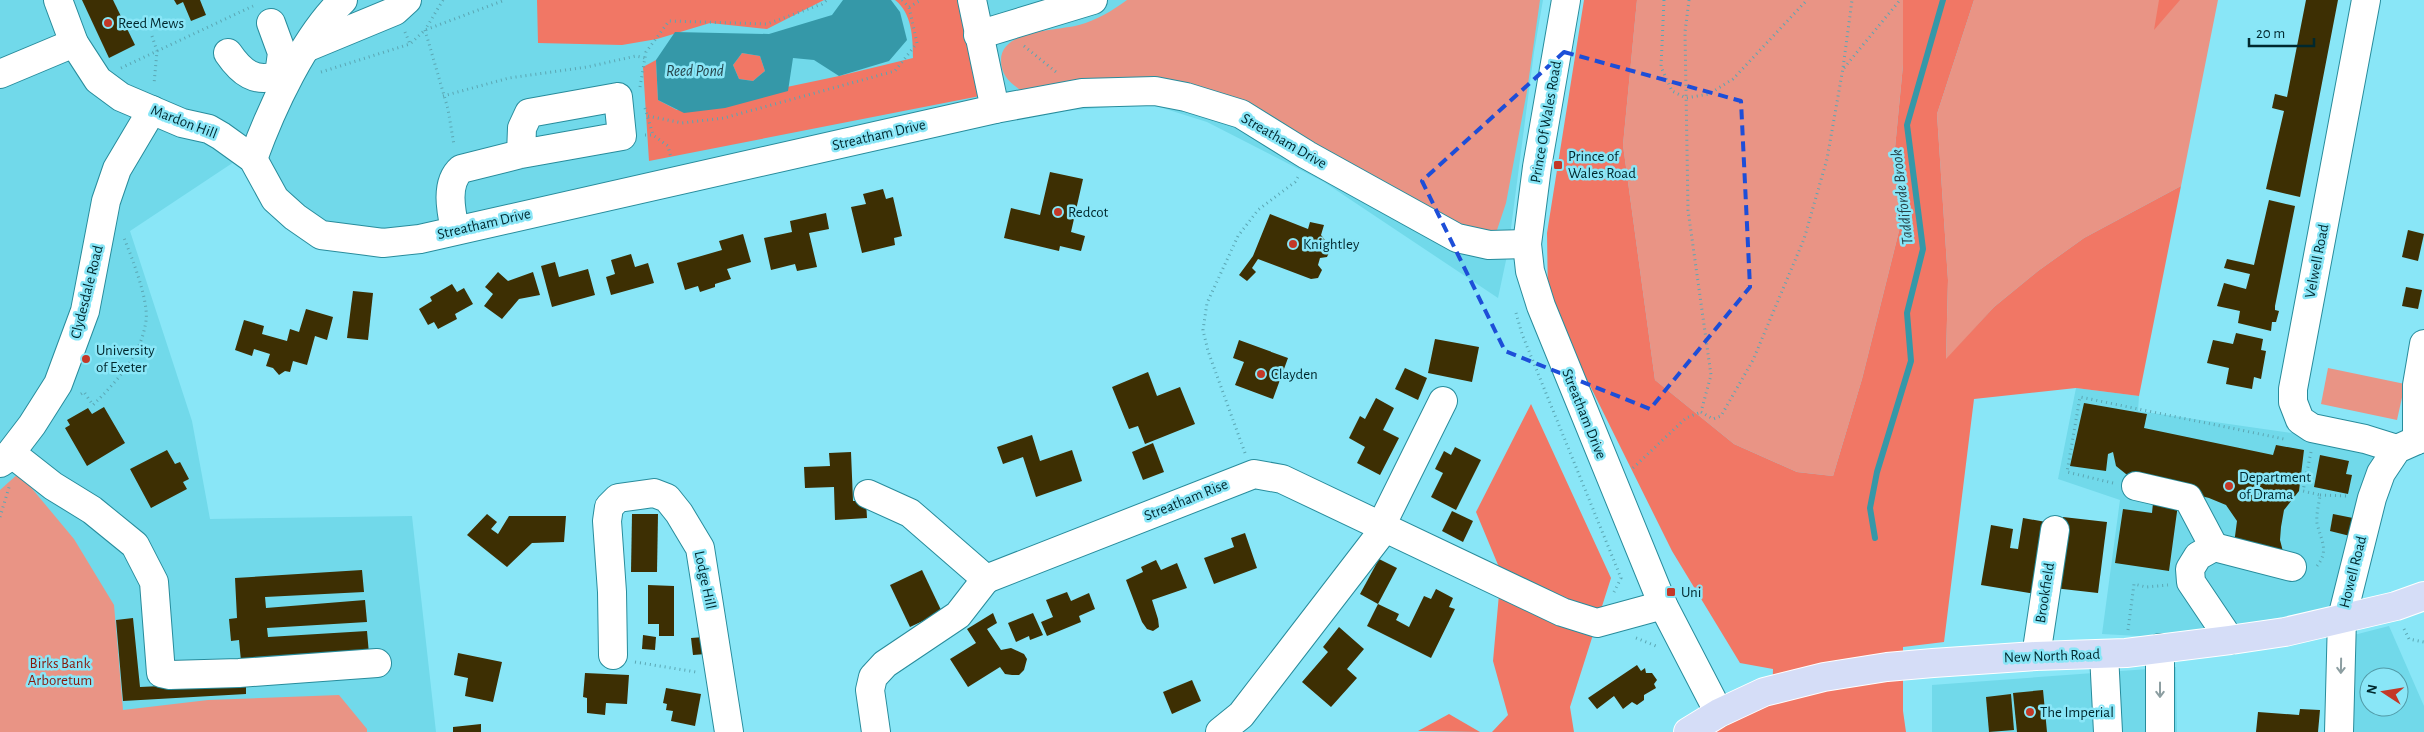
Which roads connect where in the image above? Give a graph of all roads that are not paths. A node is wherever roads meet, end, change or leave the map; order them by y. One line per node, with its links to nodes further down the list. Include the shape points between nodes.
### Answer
1 (58, 0): 11 (street, Mardon Hill)
2 (343, 0): 12 (street, via 333,9)
3 (407, 0): 12 (street, via 395,12)
4 (972, 0): 10 (street)
5 (1093, 0): 8 (street)
6 (1566, 0): 22 (street, Prince Of Wales Road)
7 (2366, 0): 25 (street, Velwell Road, via 2293,402 2300,420 2312,428 2365,439)
8 (1036, 9): 10 (street)
9 (264, 14): 15 (street, via 282,53)
10 (978, 35): 16 (street)
11 (74, 42): 14 (street); 17 (street, Mardon Hill, via 98,80 121,97)
12 (308, 47): 15 (street)
13 (228, 53): 15 (street, via 249,76)
14 (0, 74)
15 (283, 79): 19 (street)
16 (995, 109): 20 (street, Streatham Drive); 22 (street, Streatham Drive, via 1082,93 1155,91 1186,97 1241,114 1457,238 1489,245)
17 (152, 110): 19 (street, Mardon Hill, via 182,123 209,129); 26 (street, Clydesdale Road, via 118,169 108,194 87,302 58,384 32,425)
18 (521, 154): 18 (street, via 622,136 618,97 529,113 522,128); 20 (street, via 461,169 455,174 451,193)
19 (253, 159): 21 (street, Mardon Hill, via 275,199 321,235)
20 (455, 230): 21 (street, Streatham Drive, via 420,239)
21 (383, 242)
22 (1527, 244): 35 (street, Streatham Drive, via 1534,288)
23 (2424, 344): 25 (street)
24 (1444, 401): 29 (street)
25 (2413, 442): 36 (street, Howell Road, via 2380,472)
26 (5, 458): 42 (street, via 92,510 135,546 154,582 161,673 239,673)
27 (2136, 486): 31 (street, via 2188,498)
28 (868, 494): 33 (street, via 910,513)
29 (1383, 527): 33 (street, Streatham Rise, via 1282,479 1254,474); 35 (street, via 1562,612 1597,623); 44 (street)
30 (2055, 530): 41 (street, Brookfield)
31 (2214, 547): 32 (street); 37 (street, via 2198,556 2190,569 2191,578 2200,598)
32 (2292, 567)
33 (986, 579): 46 (street, via 958,615 885,664 873,677 870,690)
34 (2424, 596): 36 (main road, New North Road)
35 (1662, 606): 43 (street, Streatham Drive)
36 (2342, 618): 37 (main road, New North Road, via 2285,632); 51 (street, Howell Road, one-way to 51)
37 (2230, 640): 38 (main road, New North Road)
38 (2160, 648): 39 (main road, New North Road); 50 (street, one-way to 50)
39 (2115, 654): 41 (main road, New North Road); 49 (street)
40 (614, 655): 45 (street, Lodge Hill, via 609,507 618,498 654,494 667,498 700,548)
41 (2036, 656): 43 (main road, New North Road, via 1887,667 1824,677 1764,692)
42 (377, 663)
43 (1719, 713): 48 (main road, New North Road)
44 (1246, 724): 47 (street)
45 (729, 732)
46 (876, 732)
47 (1220, 732)
48 (1688, 732)
49 (2108, 732)
50 (2160, 732)
51 (2339, 732)

